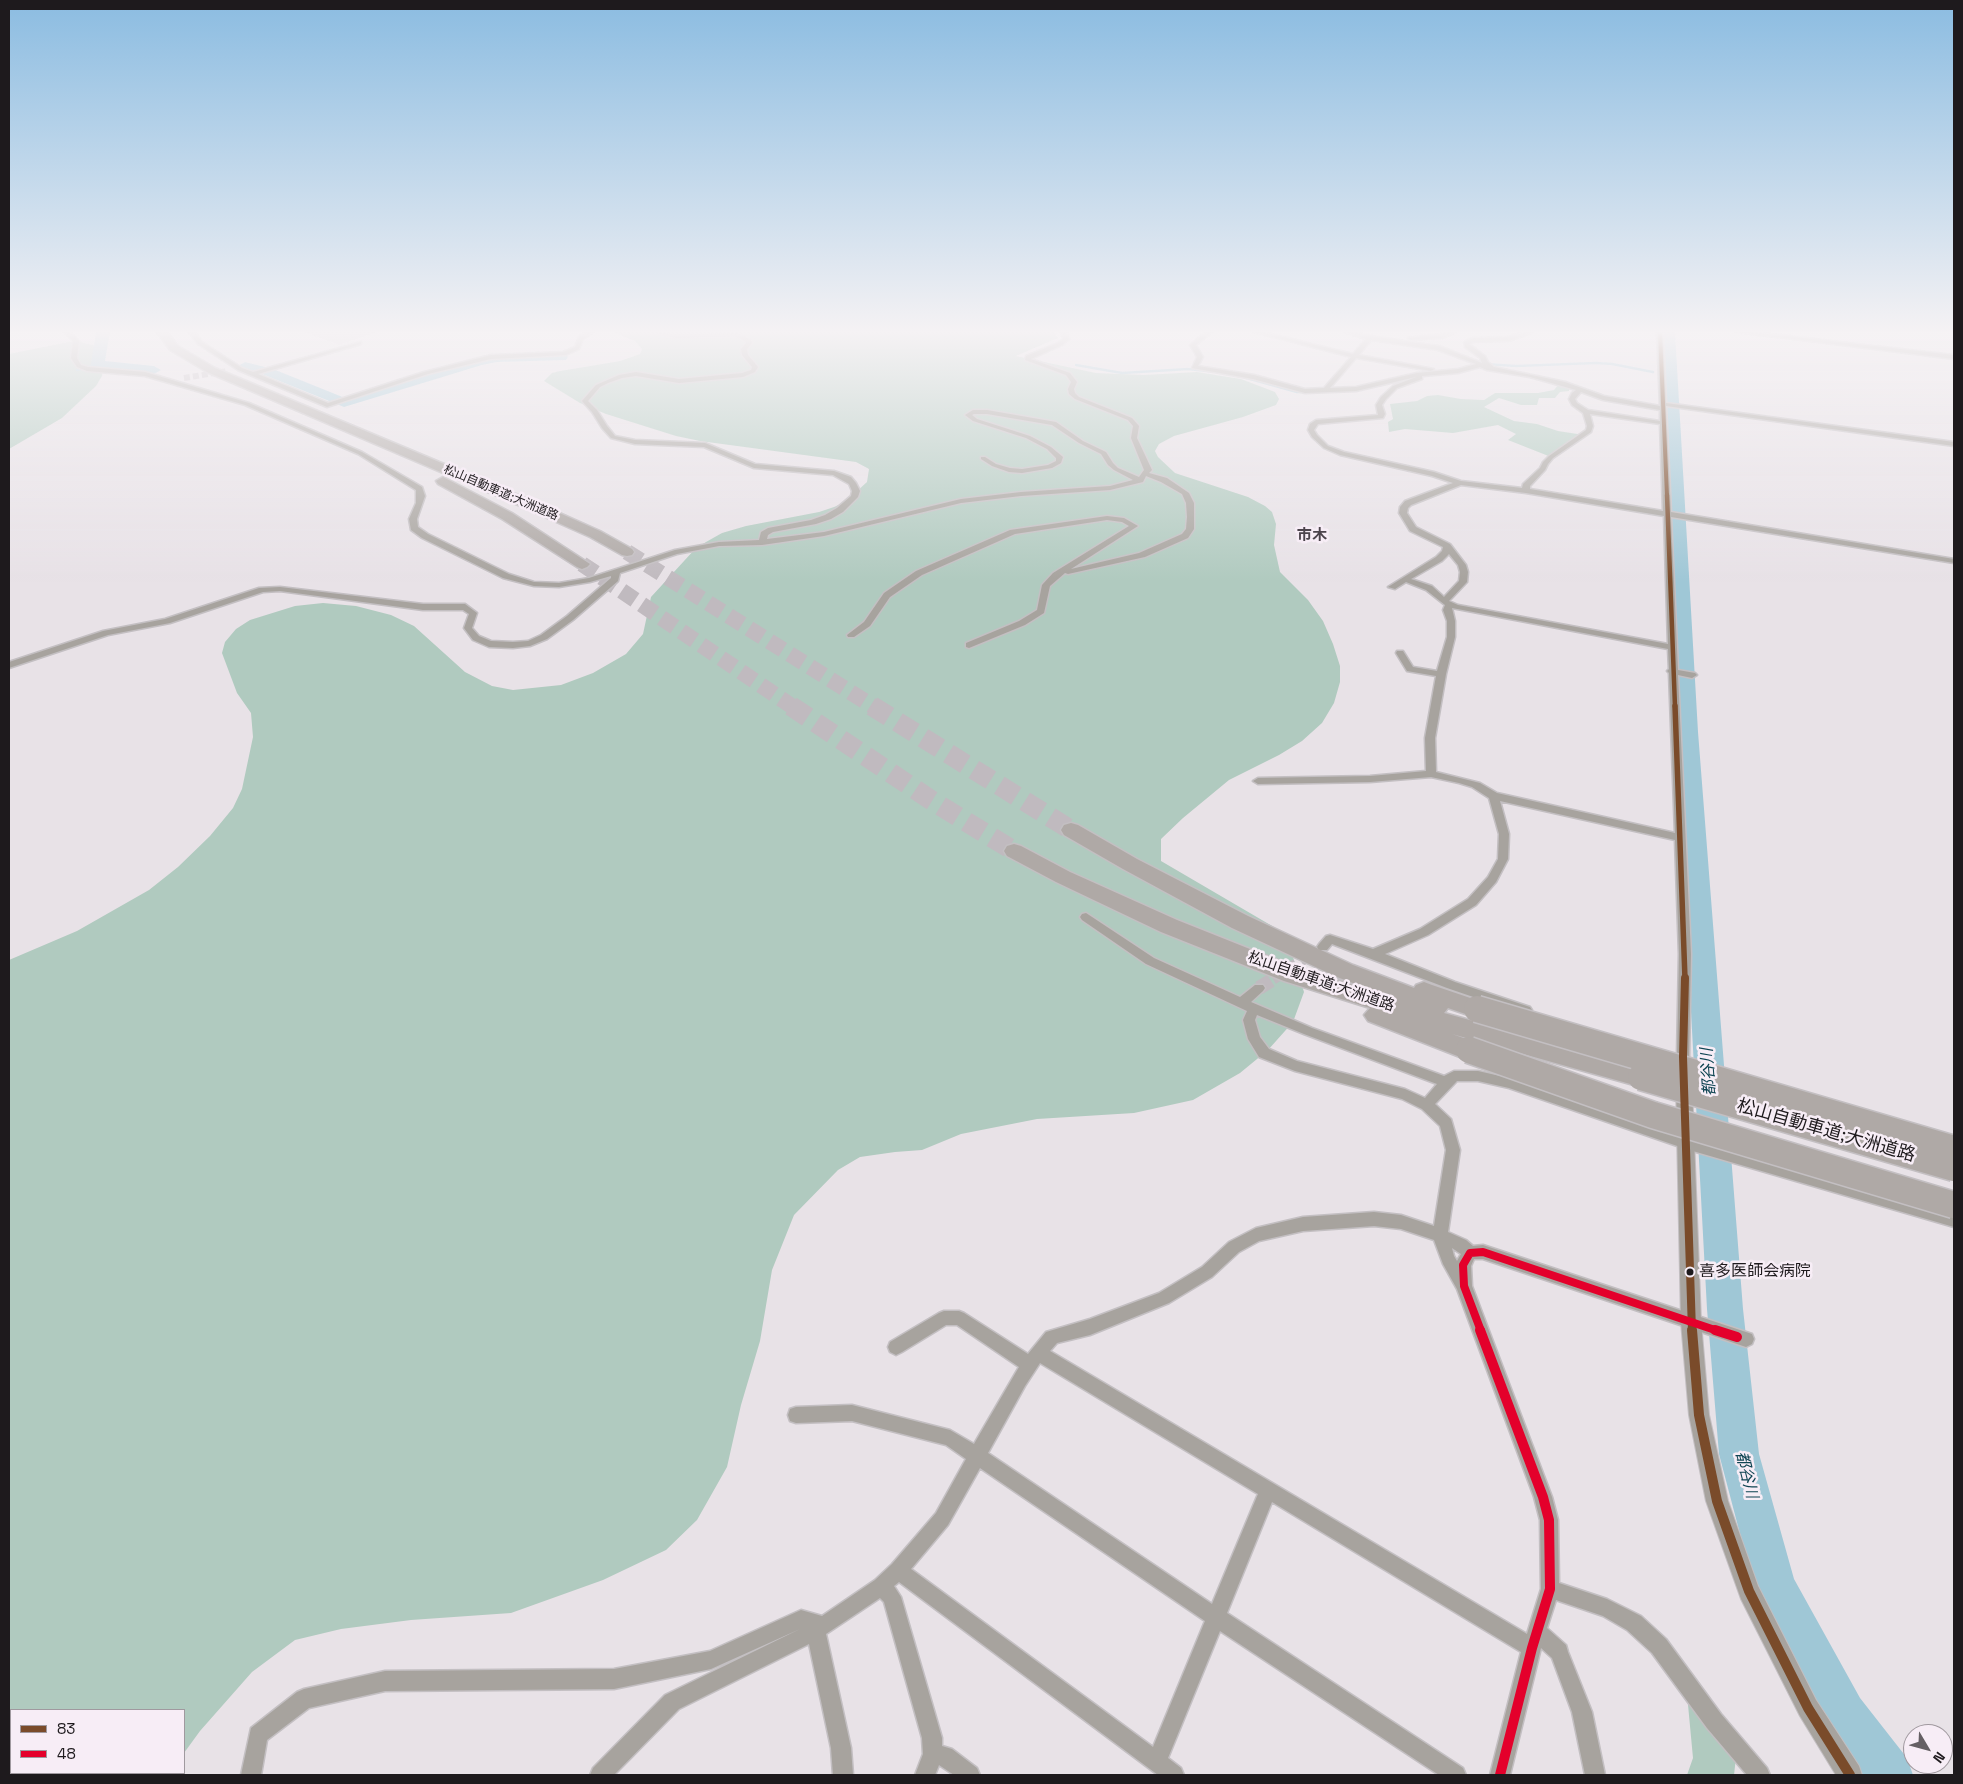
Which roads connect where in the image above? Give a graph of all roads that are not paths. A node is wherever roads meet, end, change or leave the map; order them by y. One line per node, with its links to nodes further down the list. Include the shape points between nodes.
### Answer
1 (276, 415): 25 (street, via 360,453 419,489 421,496 413,519 414,528 506,576 534,584 559,584)
2 (298, 415): 24 (highway, 松山自動車道;大洲道路, via 453,486)
3 (318, 415): 22 (highway, 松山自動車道;大洲道路, via 532,506)
4 (597, 415): 20 (street, via 613,437 635,442 705,445 754,466 834,473 852,484 856,491 854,497 840,510 813,522 771,530 764,534)
5 (968, 415): 15 (street, via 1028,437 1060,457 1059,462 1050,467 1022,471 1009,470)
6 (1002, 415): 16 (street, via 1054,422 1081,442 1104,453 1116,469)
7 (1119, 415): 16 (street, via 1136,426 1134,438 1148,470)
8 (1382, 415): 17 (street, via 1373,419 1316,422 1311,430 1326,447 1342,454 1434,474)
9 (1587, 415): 18 (street, via 1590,431 1551,457 1526,486)
10 (1609, 415): 13 (street)
11 (1664, 415): 13 (street)
12 (1743, 415): 14 (street)
13 (1664, 423): 19 (street)
14 (1954, 444)
15 (983, 458)
16 (1143, 477): 20 (street, via 1110,488 961,501 824,534); 26 (street, via 1164,480 1185,493 1191,517 1190,529 1185,536 1142,555)
17 (1460, 483): 18 (street); 21 (street, via 1404,507 1403,513 1413,529)
18 (1526, 491): 19 (street)
19 (1673, 516): 23 (street); 32 (street)
20 (762, 543): 25 (street, via 719,544 674,552)
21 (1447, 546): 27 (street, via 1439,559); 29 (street, via 1464,572 1463,582)
22 (627, 552)
23 (1954, 560)
24 (582, 564)
25 (616, 572): 34 (street, via 615,579 577,612 544,637 530,643 489,644 476,638 468,628 473,613 465,607 423,606 262,590 167,621 106,633)
26 (1056, 575): 30 (street, via 1134,526 1124,520 1107,518 1012,532 920,573 887,594 867,624); 31 (street, via 1046,585 1041,611 1022,623)
27 (1404, 579): 28 (street); 29 (street, via 1429,588)
28 (1392, 587)
29 (1447, 604): 32 (street); 36 (street, via 1451,637)
30 (851, 635)
31 (969, 645)
32 (1672, 647): 35 (street)
33 (1400, 653): 36 (street, via 1410,669)
34 (9, 665)
35 (1675, 672): 37 (street); 42 (street)
36 (1441, 674): 38 (street, via 1430,738)
37 (1692, 675)
38 (1431, 774): 39 (street, via 1370,779); 40 (street, via 1476,785)
39 (1258, 781)
40 (1494, 796): 42 (street); 46 (street, via 1504,834 1503,859 1492,879 1472,902 1447,919)
41 (1071, 830): 52 (highway, 松山自動車道;大洲道路, via 1186,895 1277,940)
42 (1680, 838): 53 (street)
43 (1014, 851): 52 (highway, via 1275,977)
44 (1086, 917): 48 (street, via 1150,961)
45 (1323, 947): 46 (street, via 1330,939)
46 (1373, 954): 50 (street, via 1451,985)
47 (1260, 988): 48 (street)
48 (1241, 1003): 49 (street)
49 (1254, 1009): 54 (street); 55 (street, via 1249,1020 1254,1039 1264,1053 1295,1066 1404,1094)
50 (1540, 1014)
51 (1568, 1023): 53 (street)
52 (1473, 1027): 58 (highway, bridge); 59 (highway, 松山自動車道;大洲道路, bridge); 60 (highway, bridge, via 1653,1115)
53 (1683, 1057): 56 (street); 57 (street)
54 (1446, 1082): 55 (street); 57 (street, via 1454,1076 1478,1076 1510,1083)
55 (1427, 1105): 62 (street, via 1446,1123 1453,1150)
56 (1954, 1137)
57 (1686, 1143): 61 (street); 65 (street)
58 (1954, 1149)
59 (1954, 1168)
60 (1954, 1205)
61 (1954, 1220)
62 (1440, 1235): 63 (street, via 1461,1245); 64 (street, via 1448,1259); 68 (street, via 1402,1222 1374,1219 1302,1224 1256,1235 1234,1247 1207,1272 1164,1298 1052,1338)
63 (1470, 1254): 64 (street, via 1463,1265); 65 (street, via 1483,1252)
64 (1464, 1286): 74 (street, via 1543,1497 1549,1520)
65 (1699, 1324): 66 (street); 90 (street, via 1699,1415 1717,1501 1749,1591 1808,1708)
66 (1746, 1340)
67 (896, 1347): 68 (street, via 944,1318 959,1318)
68 (1034, 1359): 70 (street, via 1019,1380); 71 (street)
69 (796, 1415): 70 (street, via 852,1413 950,1438)
70 (978, 1457): 72 (street, via 942,1519); 75 (street)
71 (1268, 1491): 75 (street); 77 (street)
72 (898, 1570): 73 (street); 79 (street)
73 (881, 1586): 76 (street, via 824,1626); 78 (street, via 892,1597)
74 (1550, 1589): 77 (street); 89 (street, via 1607,1608 1634,1623 1659,1646 1714,1721)
75 (1216, 1617): 79 (street); 86 (street)
76 (814, 1627): 80 (street, via 801,1619 711,1660 614,1679 385,1681 304,1698 258,1735); 81 (street, via 672,1702); 82 (street, via 841,1748)
77 (1534, 1639): 87 (street); 88 (street, via 1559,1652 1582,1712)
78 (934, 1754): 83 (street); 84 (street, via 945,1756)
79 (1157, 1761): 85 (street)
80 (251, 1775)
81 (600, 1775)
82 (843, 1775)
83 (925, 1775)
84 (970, 1775)
85 (1174, 1775)
86 (1456, 1775)
87 (1500, 1775)
88 (1595, 1775)
89 (1760, 1775)
90 (1850, 1775)

